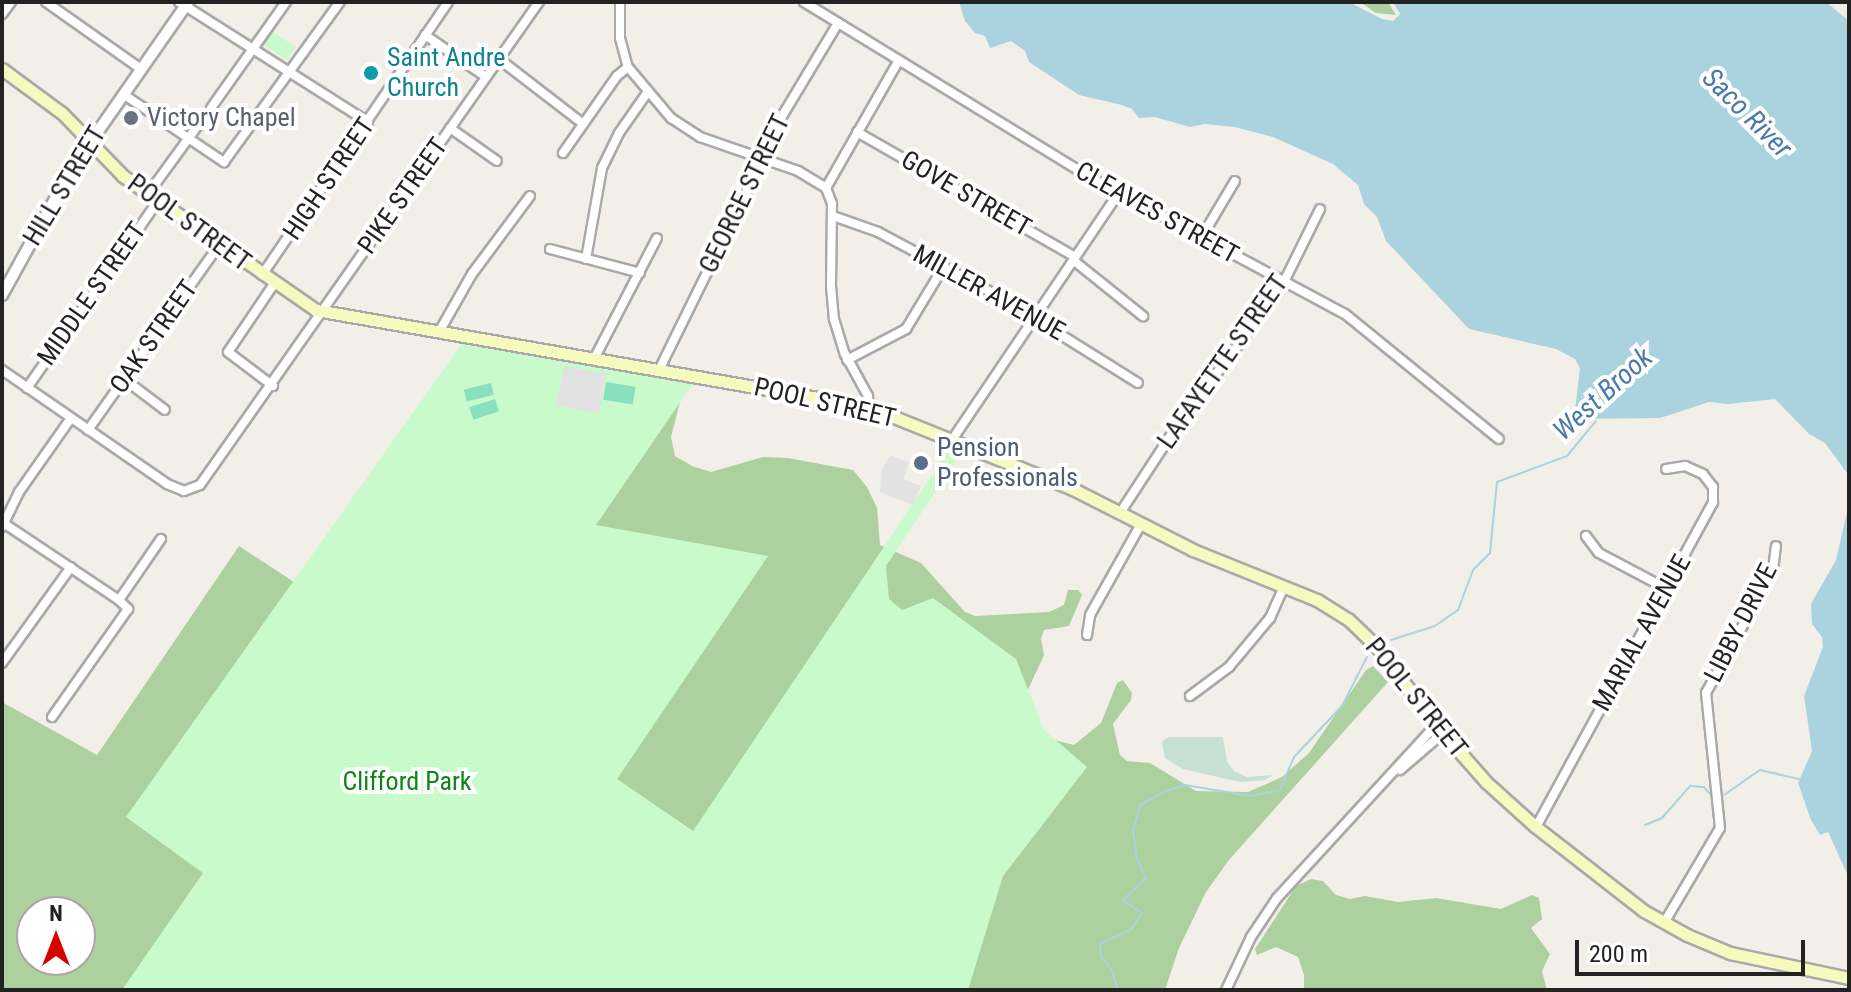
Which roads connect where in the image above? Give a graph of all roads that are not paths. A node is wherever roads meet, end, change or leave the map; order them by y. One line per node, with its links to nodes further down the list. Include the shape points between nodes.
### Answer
1 (11, 2): 10 (street)
2 (46, 2): 18 (street)
3 (286, 2): 13 (street)
4 (340, 2): 19 (street)
5 (448, 2): 12 (street, HIGH STREET)
6 (539, 2): 14 (street, PIKE STREET)
7 (620, 2): 16 (street, via 620,38)
8 (804, 2): 11 (street, CLEAVES STREET)
9 (184, 3): 13 (street); 18 (street, HILL STREET)
10 (2, 14)
11 (838, 23): 15 (street, CLEAVES STREET); 32 (street, GEORGE STREET)
12 (425, 35): 20 (street); 25 (street, HIGH STREET)
13 (252, 49): 19 (street); 23 (street)
14 (499, 59): 20 (street, PIKE STREET); 26 (street)
15 (899, 60): 28 (street); 37 (street, CLEAVES STREET)
16 (628, 67): 21 (street); 26 (street)
17 (2, 69): 30 (main road, POOL STREET, via 68,117)
18 (141, 69): 22 (street, HILL STREET)
19 (289, 72): 25 (street); 29 (street, via 224,162)
20 (486, 77): 27 (street, PIKE STREET)
21 (647, 93): 32 (street, via 690,132); 46 (street, via 602,168)
22 (123, 94): 29 (street); 30 (street, HILL STREET)
23 (211, 108)
24 (204, 117): 29 (street)
25 (368, 122): 50 (street, HIGH STREET)
26 (582, 123): 31 (street)
27 (450, 128): 33 (street); 54 (street, PIKE STREET)
28 (857, 132): 35 (street); 47 (street, GOVE STREET)
29 (188, 139): 36 (street)
30 (89, 143): 36 (main road, POOL STREET); 53 (street, HILL STREET)
31 (563, 153)
32 (760, 157): 35 (street); 61 (street, GEORGE STREET)
33 (497, 161)
34 (1235, 181): 43 (street)
35 (826, 188): 41 (street)
36 (148, 194): 39 (main road, POOL STREET)
37 (1118, 194): 43 (street, CLEAVES STREET); 47 (street)
38 (530, 196): 57 (street)
39 (158, 201): 44 (main road, POOL STREET); 65 (street, MIDDLE STREET)
40 (1320, 209): 51 (street, LAFAYETTE STREET)
41 (833, 216): 48 (street, MILLER AVENUE, via 878,232); 59 (street, via 832,306)
42 (657, 238): 49 (street)
43 (1201, 238): 51 (street, CLEAVES STREET)
44 (219, 245): 50 (main road, POOL STREET); 62 (street, OAK STREET)
45 (550, 249): 46 (street)
46 (586, 259): 49 (street)
47 (1074, 259): 55 (street); 56 (street, GOVE STREET)
48 (943, 268): 55 (street, MILLER AVENUE); 59 (street, via 906,329)
49 (640, 273): 58 (street)
50 (262, 275): 52 (main road, POOL STREET)
51 (1283, 281): 70 (street, CLEAVES STREET, via 1359,324); 73 (street, LAFAYETTE STREET)
52 (274, 284): 54 (main road, POOL STREET); 64 (street, via 228,352)
53 (2, 295)
54 (322, 311): 57 (main road, POOL STREET); 64 (street, PIKE STREET)
55 (1034, 316): 63 (street, MILLER AVENUE); 71 (street)
56 (1143, 316)
57 (439, 332): 58 (main road, POOL STREET)
58 (594, 359): 61 (main road, POOL STREET)
59 (847, 360): 66 (street)
60 (2, 370): 65 (street)
61 (659, 370): 66 (main road, POOL STREET)
62 (124, 379): 67 (street); 69 (street, OAK STREET)
63 (1138, 383)
64 (273, 386): 69 (street, PIKE STREET, via 204,481 189,490 167,484)
65 (27, 388): 68 (street)
66 (869, 407): 71 (main road, POOL STREET)
67 (165, 410)
68 (71, 418): 69 (street); 74 (street)
69 (88, 430)
70 (1499, 439)
71 (952, 440): 73 (main road, POOL STREET)
72 (1666, 469): 81 (street, MARIAL AVENUE, via 1685,466 1699,471 1715,496)
73 (1120, 513): 75 (main road, POOL STREET)
74 (3, 524): 79 (street)
75 (1141, 524): 80 (main road, POOL STREET); 83 (street, via 1090,615)
76 (1586, 536): 81 (street, via 1599,553)
77 (161, 539): 82 (street)
78 (1776, 546): 89 (street, LIBBY DRIVE, via 1772,573 1706,693 1720,828)
79 (71, 567): 82 (street); 84 (street)
80 (1284, 587): 85 (street, via 1270,618 1229,667); 87 (main road, POOL STREET, via 1356,626)
81 (1667, 589): 88 (street, MARIAL AVENUE)
82 (119, 600): 86 (street, via 127,607 126,614)
83 (1087, 635)
84 (2, 663)
85 (1190, 696)
86 (52, 717)
87 (1440, 729): 88 (main road, POOL STREET, via 1486,782); 91 (street, via 1277,898)
88 (1536, 827): 89 (main road, POOL STREET)
89 (1664, 923): 90 (main road, POOL STREET, via 1730,953)
90 (1849, 978)
91 (1226, 990)

